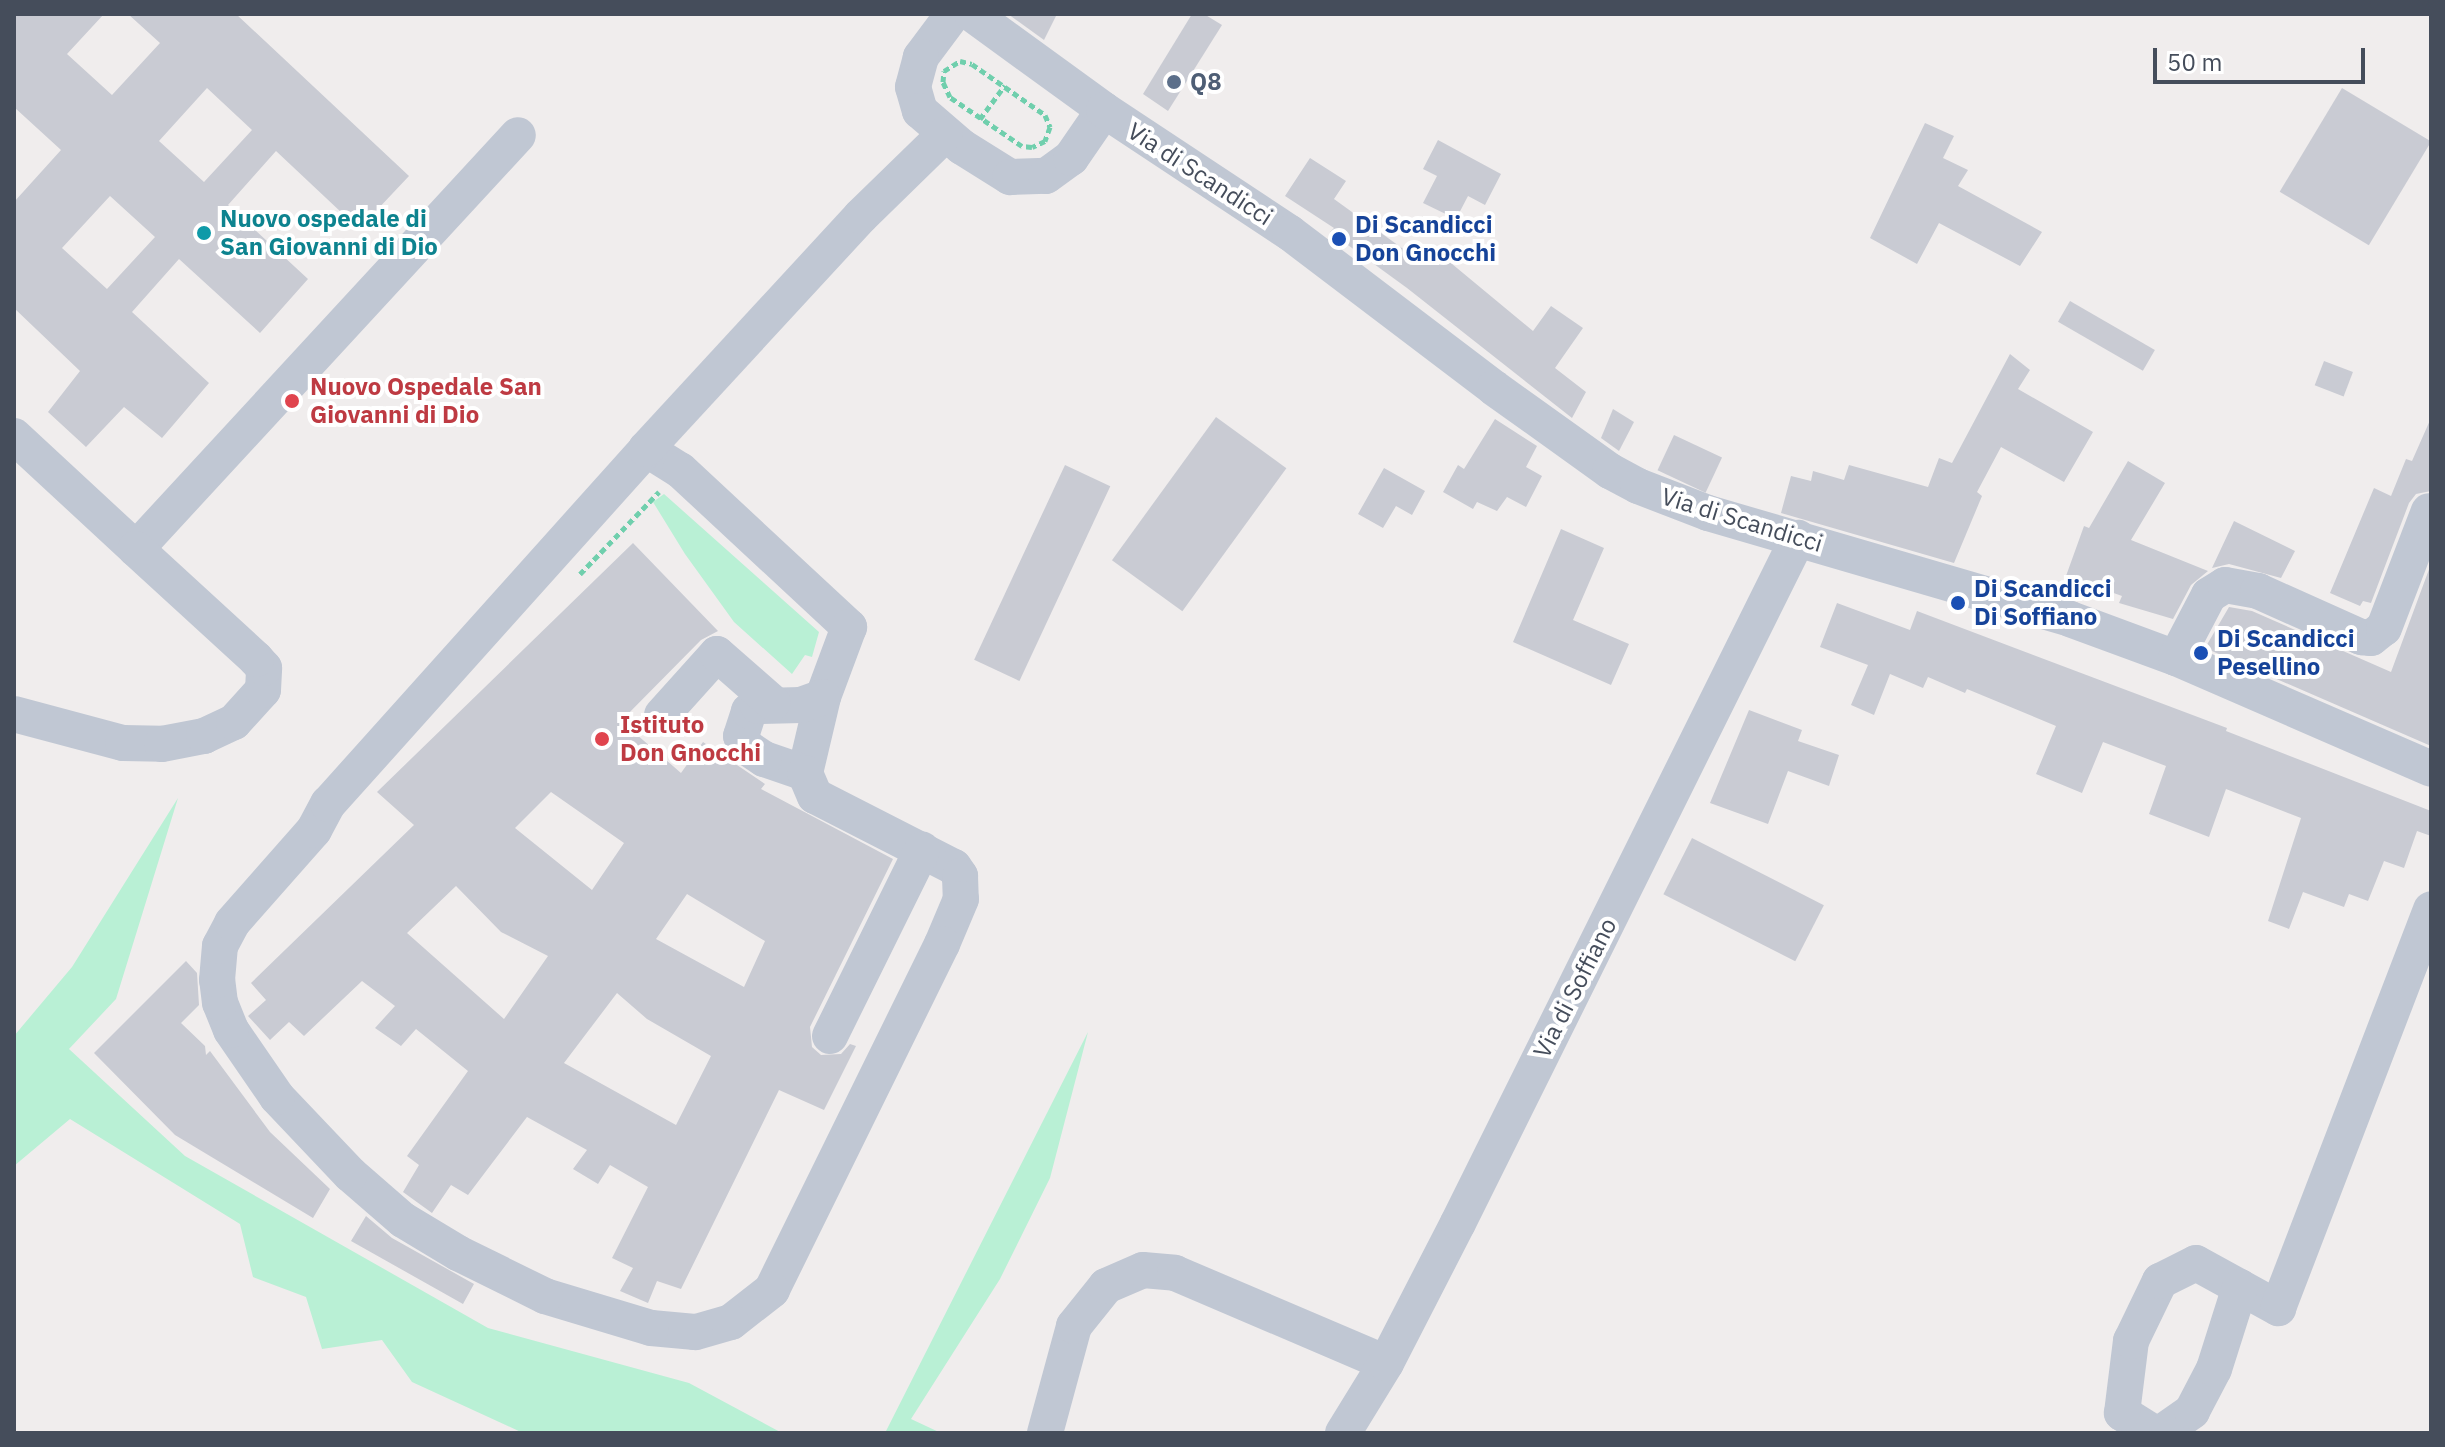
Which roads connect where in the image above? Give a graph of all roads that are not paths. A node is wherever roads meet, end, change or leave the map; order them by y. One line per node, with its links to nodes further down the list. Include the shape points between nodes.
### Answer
1 (953, 14): 4 (street, via 921,57 913,80 920,111)
2 (972, 14): 3 (street, Via di Scandicci)
3 (1104, 110): 4 (street, via 1071,158 1032,179 1010,177); 9 (street, Via di Scandicci, via 1314,250 1610,471 1666,500)
4 (960, 130): 7 (street, via 861,216)
5 (518, 135): 10 (street)
6 (14, 436): 10 (street)
7 (646, 449): 12 (street, via 680,470 849,627); 18 (street, via 328,804 314,830 232,923 220,946 217,980 231,1030 285,1106 403,1220 458,1253 576,1307 672,1332 713,1328 749,1310 772,1290 959,910 960,876 954,867)
8 (2429, 511): 11 (street, via 2384,628 2371,638 2258,591 2225,585 2209,595)
9 (1798, 538): 11 (street, Via di Scandicci, via 2070,619); 22 (street, Via di Soffiano)
10 (136, 549): 14 (street, via 256,659 264,668 263,690 226,727 162,744 123,743)
11 (2176, 658): 16 (street, Via di Scandicci)
12 (823, 697): 13 (street, via 801,705); 17 (street)
13 (773, 703): 15 (street, via 717,654); 17 (street, via 749,711 741,736 746,747)
14 (14, 714)
15 (662, 715)
16 (2431, 769)
17 (805, 773): 18 (street, via 815,796)
18 (922, 850): 20 (street)
19 (2431, 909): 21 (street, via 2278,1308)
20 (830, 1036)
21 (2240, 1287): 25 (street, via 2196,1263 2160,1281 2131,1341 2122,1413); 26 (street, via 2214,1369 2192,1411)
22 (1386, 1363): 23 (street, via 1175,1273 1143,1270 1106,1286 1074,1326); 24 (street, Via di Soffiano)
23 (1045, 1433)
24 (1343, 1433)
25 (2154, 1433)
26 (2161, 1433)

